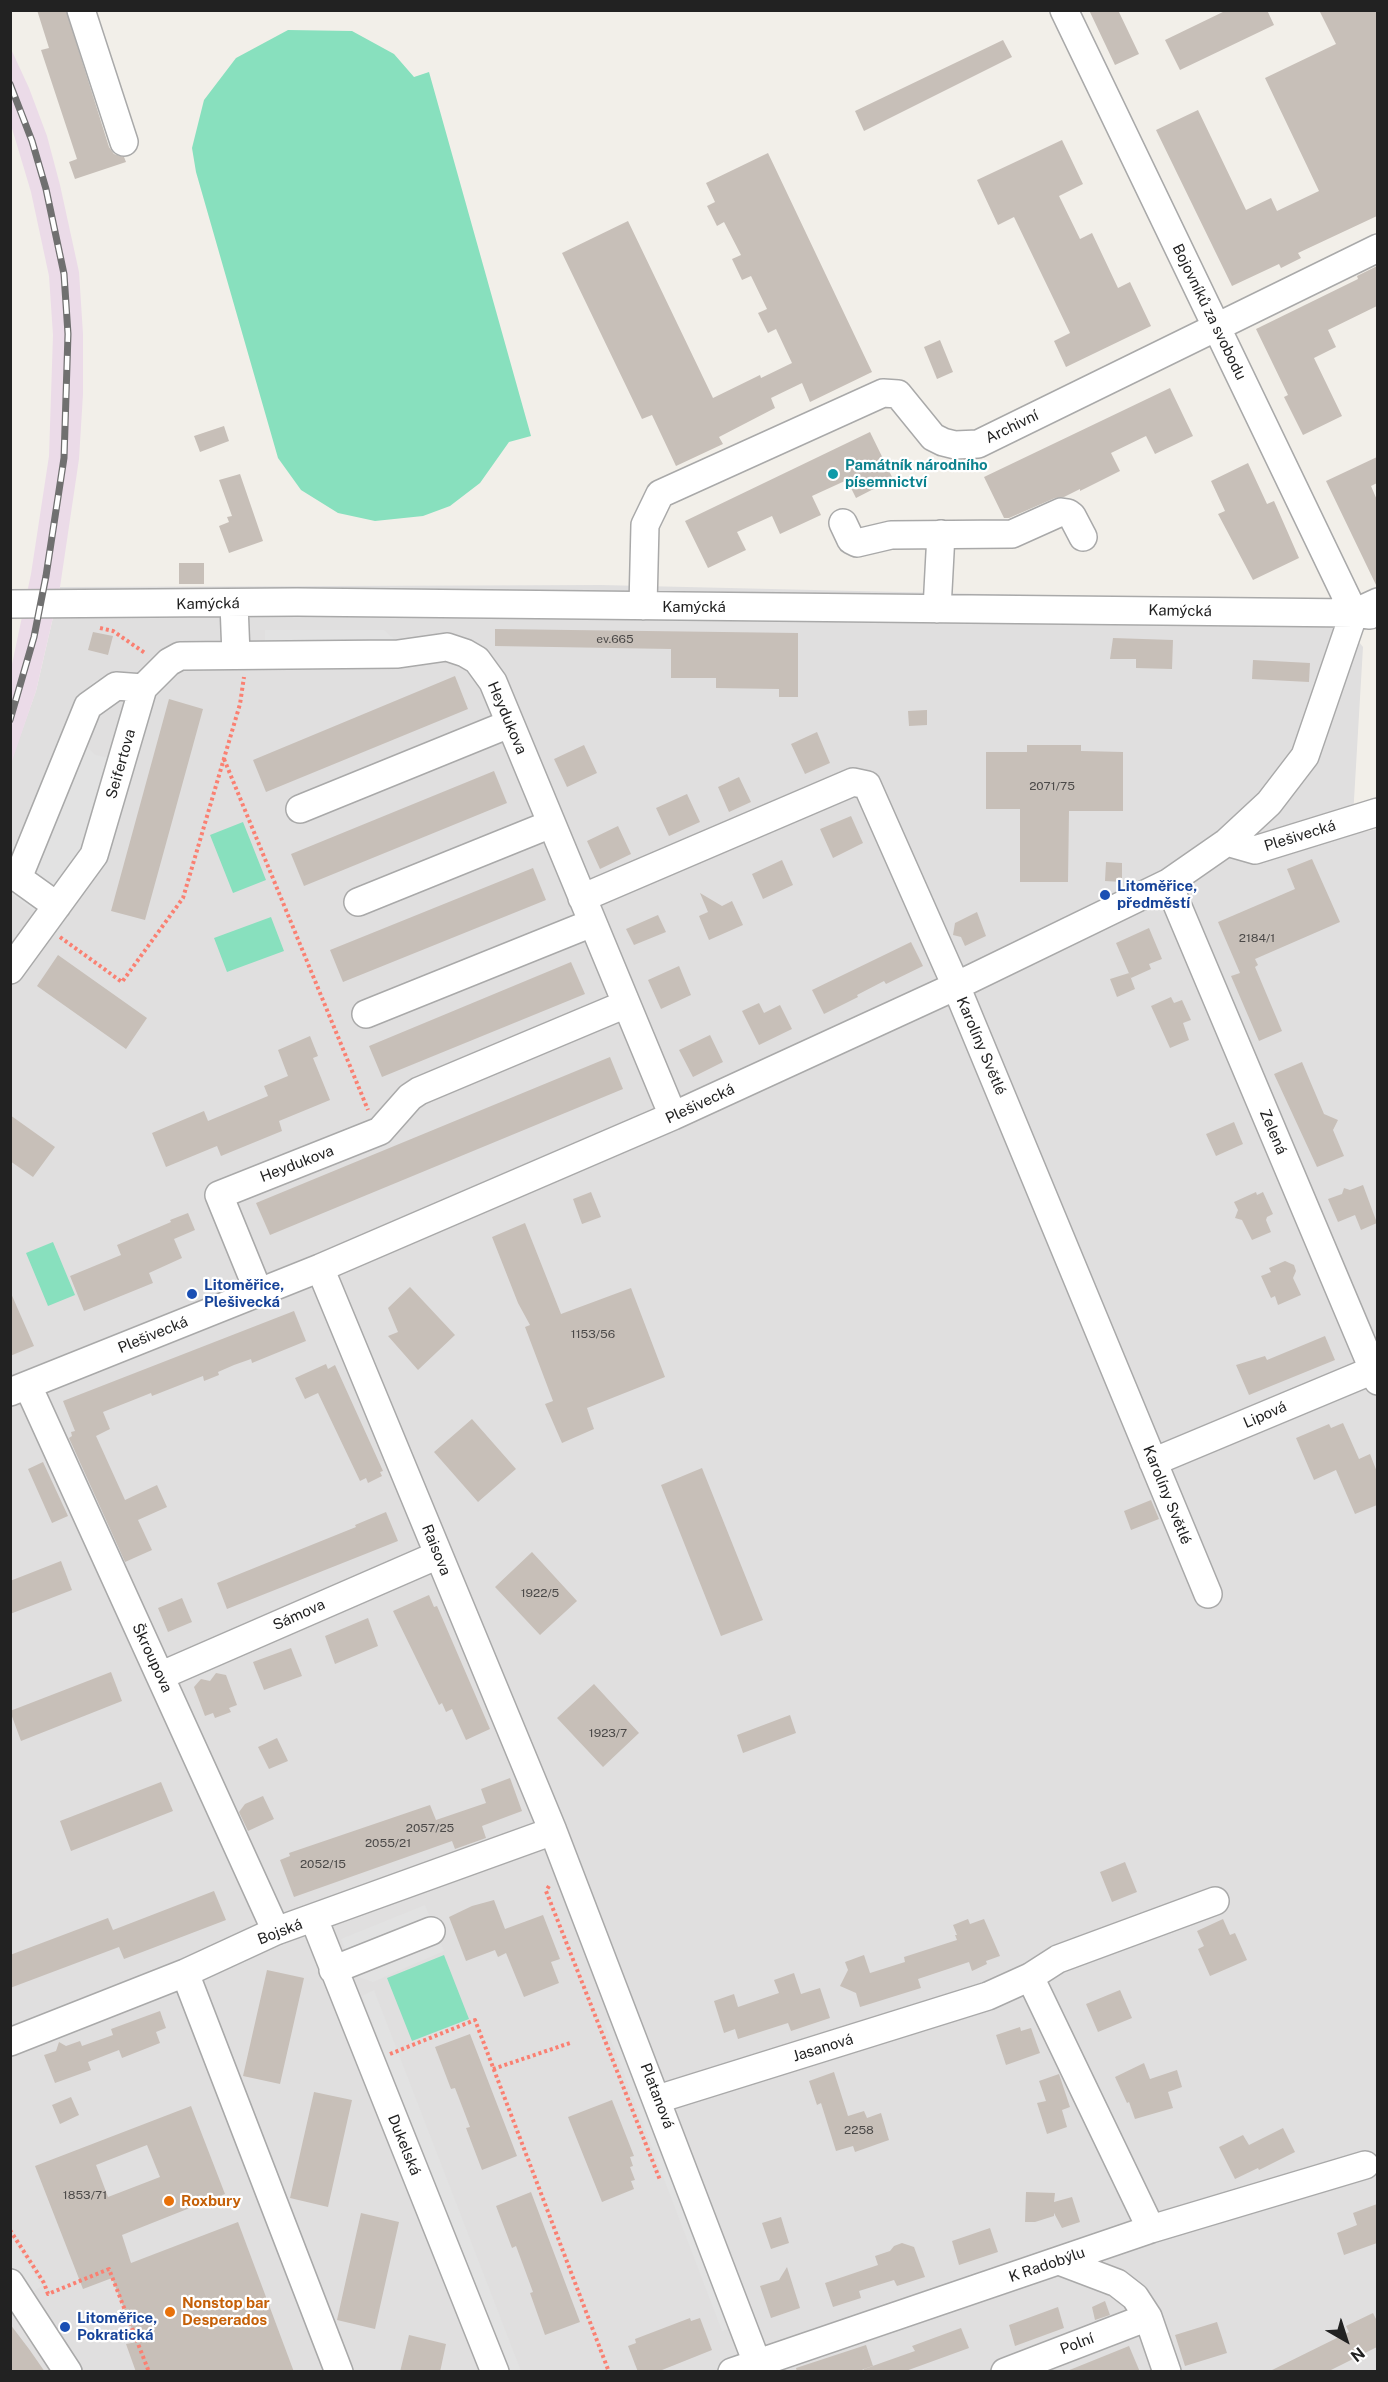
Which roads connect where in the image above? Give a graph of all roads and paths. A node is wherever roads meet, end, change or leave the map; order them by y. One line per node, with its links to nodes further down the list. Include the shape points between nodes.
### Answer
1 (81, 10): 3 (street)
2 (1064, 10): 5 (street, Bojovníků za svobodu)
3 (124, 142)
4 (1377, 248): 5 (street, Archivní)
5 (1216, 326): 11 (street, Archivní, via 978,444 943,442 933,437 898,394 883,393 660,494 645,525); 13 (street, Bojovníků za svobodu)
6 (843, 523): 7 (street, via 856,543 891,535)
7 (941, 534): 8 (street, via 1012,534 1061,512 1072,516); 12 (street)
8 (1083, 537)
9 (10, 604): 10 (street, Kamýcká)
10 (234, 604): 11 (street, Kamýcká); 15 (street)
11 (643, 606): 12 (street, Kamýcká)
12 (937, 609): 13 (street, Kamýcká)
13 (1370, 610): 22 (street, via 1305,756 1269,803)
14 (92, 626): 16 (path, via 113,631 142,649)
15 (242, 656): 16 (street, via 180,656); 17 (street, Heydukova, via 398,654 447,648 477,660 488,673); 18 (path, via 240,704)
16 (151, 679): 26 (street, Seifertova, via 96,850); 26 (street, via 116,686 88,706 18,878)
17 (509, 724): 19 (street); 21 (street, Heydukova)
18 (224, 758): 26 (path, via 183,898 122,982); 32 (path)
19 (300, 809)
20 (1377, 812): 22 (street, Plešivecká, via 1255,850)
21 (551, 824): 24 (street, Heydukova); 25 (street)
22 (1227, 842): 23 (street, Plešivecká)
23 (1168, 883): 29 (street, Plešivecká); 36 (street, Zelená)
24 (582, 898): 27 (street, Heydukova); 29 (street, Karolíny Světlé, via 853,782 867,785)
25 (358, 902)
26 (50, 916): 28 (street, Seifertova)
27 (592, 923): 30 (street, Heydukova); 31 (street)
28 (10, 970)
29 (956, 986): 33 (street, Plešivecká); 38 (street, Karolíny Světlé)
30 (626, 1004): 33 (street, Heydukova); 35 (street, Heydukova, via 419,1091 380,1131 219,1195)
31 (366, 1014)
32 (370, 1114)
33 (673, 1116): 34 (street, Plešivecká)
34 (320, 1268): 35 (street, Plešivecká); 39 (street, Raisova)
35 (259, 1293): 37 (street, Plešivecká)
36 (1376, 1373): 38 (street, Lipová)
37 (19, 1389): 41 (street, Škroupova)
38 (1153, 1462): 40 (street, Karolíny Světlé)
39 (438, 1555): 41 (street, Sámova); 42 (street, Raisova)
40 (1208, 1594)
41 (160, 1676): 45 (street, Škroupova)
42 (553, 1831): 44 (street, Bojská); 54 (street, Platanová)
43 (1215, 1901): 49 (street, Jasanová, via 1058,1959)
44 (314, 1918): 45 (street, Bojská); 47 (street, Dukelská)
45 (276, 1931): 48 (street, Bojská)
46 (431, 1931): 47 (street)
47 (333, 1970): 52 (street, Dukelská)
48 (185, 1973): 50 (street, Bojská); 64 (street)
49 (1030, 1977): 54 (street, Jasanová, via 988,1996); 56 (street)
50 (10, 2042)
51 (570, 2043): 53 (path)
52 (370, 2061): 53 (path, via 475,2020); 65 (street, Dukelská)
53 (493, 2069): 66 (path)
54 (658, 2099): 61 (street, Platanová)
55 (1365, 2165): 56 (street, K Radobýlu)
56 (1151, 2229): 58 (street, K Radobýlu)
57 (10, 2230): 63 (path, via 48,2294 109,2269)
58 (1059, 2262): 60 (street, via 1127,2289); 61 (street, K Radobýlu)
59 (10, 2283): 62 (street)
60 (1148, 2317): 68 (street, Polní); 69 (street)
61 (757, 2363): 67 (street, K Radobýlu)
62 (68, 2372)
63 (149, 2372)
64 (339, 2372)
65 (495, 2372)
66 (609, 2372)
67 (732, 2372)
68 (1005, 2372)
69 (1167, 2372)

